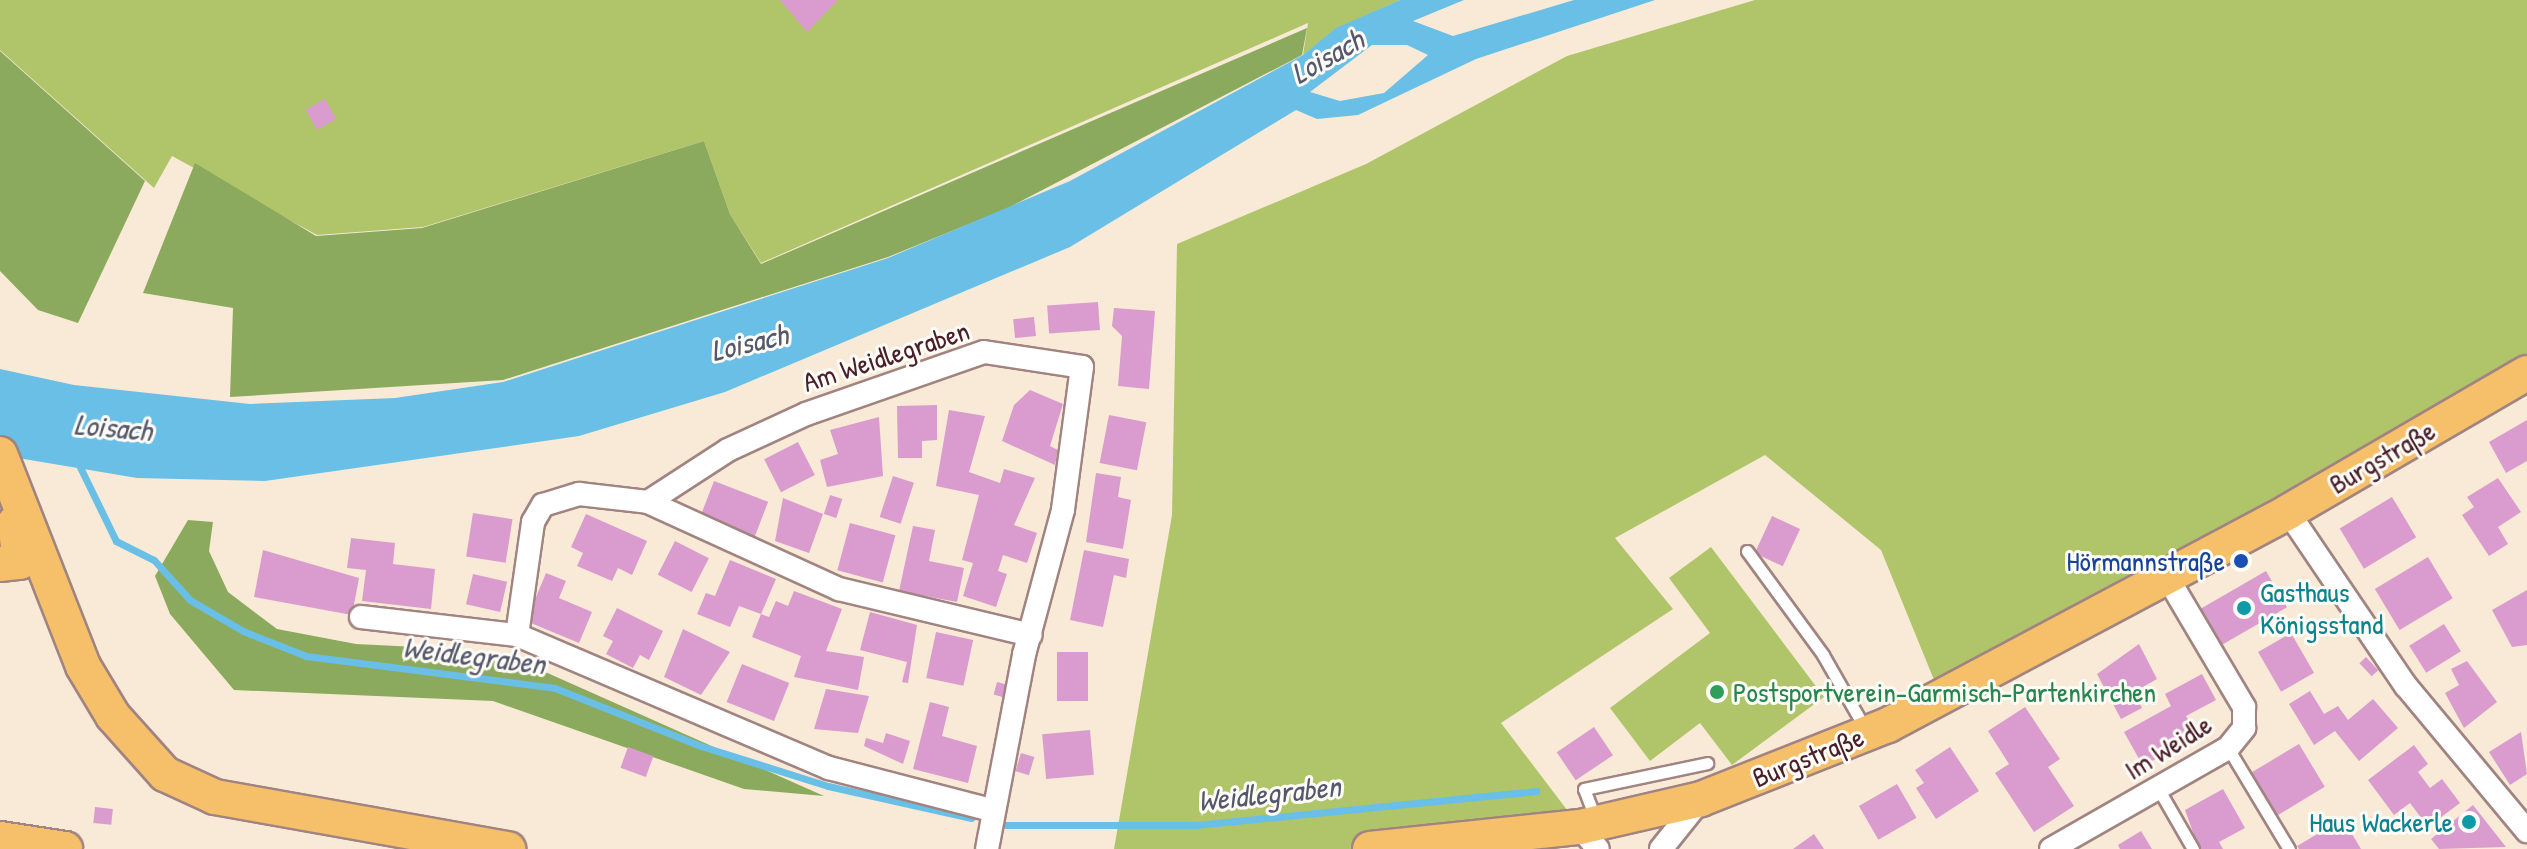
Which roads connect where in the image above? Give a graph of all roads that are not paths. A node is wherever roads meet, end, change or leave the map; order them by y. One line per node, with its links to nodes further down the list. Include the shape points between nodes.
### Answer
1 (2527, 373): 4 (main road, Burgstraße)
2 (3, 462): 6 (main road); 21 (main road, via 83,666 113,716 165,774 215,797)
3 (648, 502): 9 (street, via 579,494 543,505 533,522); 10 (street, via 839,589); 10 (street, Am Weidlegraben, via 728,450 806,414 984,352 1082,367 1068,481)
4 (2288, 512): 7 (main road, Burgstraße); 17 (street, via 2406,686)
5 (1747, 551): 11 (lane, via 1823,655)
6 (10, 563)
7 (2167, 577): 11 (main road, Burgstraße); 12 (street, Im Weidle, via 2244,707 2244,728)
8 (361, 617): 9 (street)
9 (517, 635): 16 (street, via 829,768)
10 (1031, 635): 16 (street, Am Weidlegraben)
11 (1868, 733): 15 (main road, Burgstraße)
12 (2228, 748): 14 (street, Im Weidle); 27 (lane)
13 (1707, 763): 18 (lane, via 1584,789)
14 (2159, 790): 25 (street, Im Weidle); 26 (lane)
15 (1701, 799): 18 (main road, Burgstraße); 24 (street)
16 (991, 810): 22 (street, Am Weidlegraben)
17 (2527, 831)
18 (1592, 833): 23 (main road, Burgstraße)
19 (0, 839): 20 (main road)
20 (65, 849)
21 (508, 849)
22 (987, 849)
23 (1370, 849)
24 (1661, 849)
25 (2051, 849)
26 (2193, 849)
27 (2289, 849)

